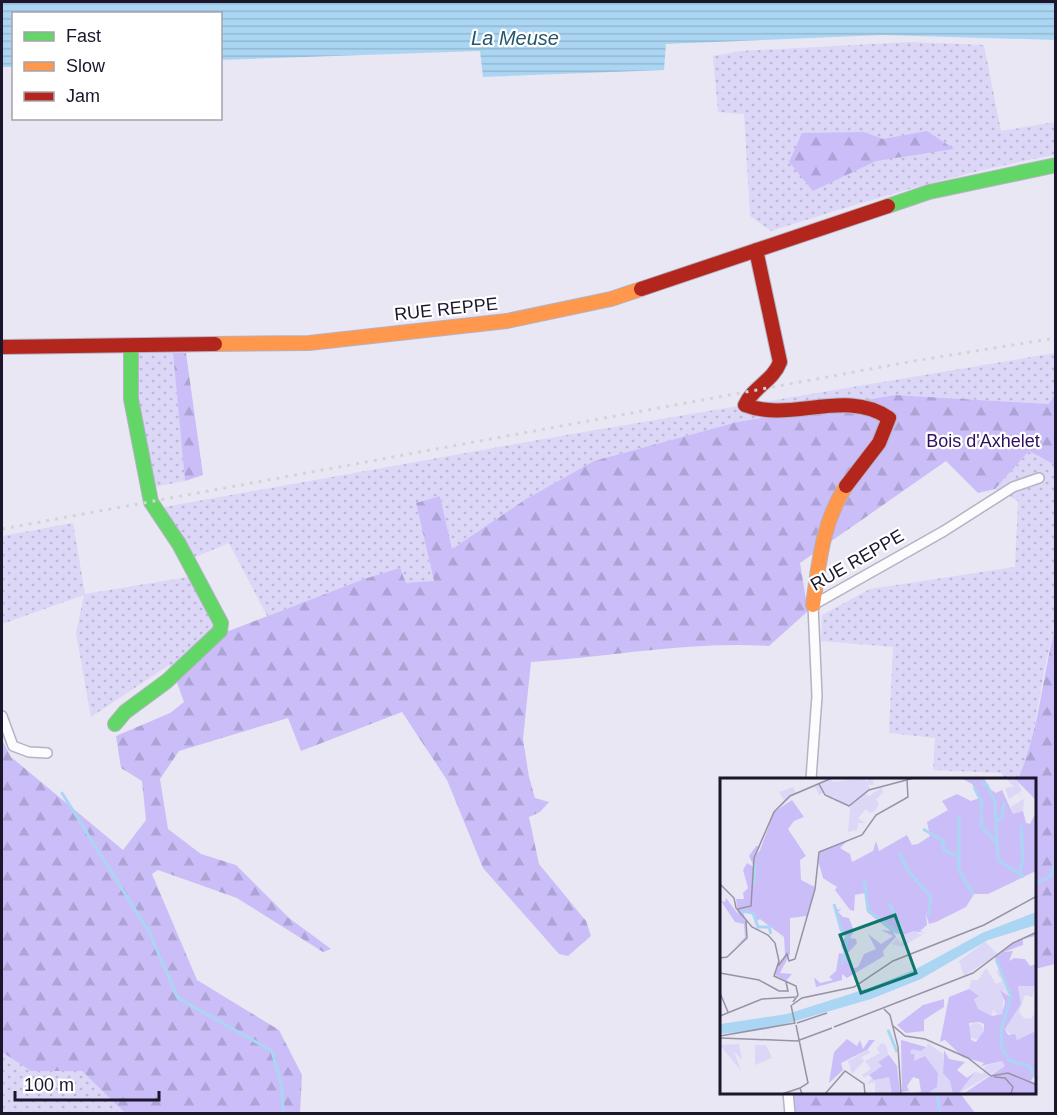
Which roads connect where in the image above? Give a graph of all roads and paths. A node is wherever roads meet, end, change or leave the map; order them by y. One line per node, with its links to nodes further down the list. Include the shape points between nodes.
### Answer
1 (1056, 165): 2 (main road, RUE REPPE, via 929,192)
2 (756, 250): 4 (main road, RUE REPPE, via 611,299 507,321 309,343); 6 (main road, via 780,362 776,372 747,398 745,405 768,410 860,406 883,411 889,418 875,450 833,508 826,526)
3 (2, 347): 4 (main road, RUE REPPE)
4 (131, 347): 8 (main road, via 131,399 151,502 179,544 221,623 220,631)
5 (1039, 478): 6 (street, RUE REPPE, via 1013,487)
6 (813, 605): 10 (street, RUE REPPE, via 817,696)
7 (2, 716): 9 (street, via 13,746)
8 (115, 724)
9 (47, 753)
10 (811, 778)
11 (789, 1094): 12 (street)
12 (790, 1113)

